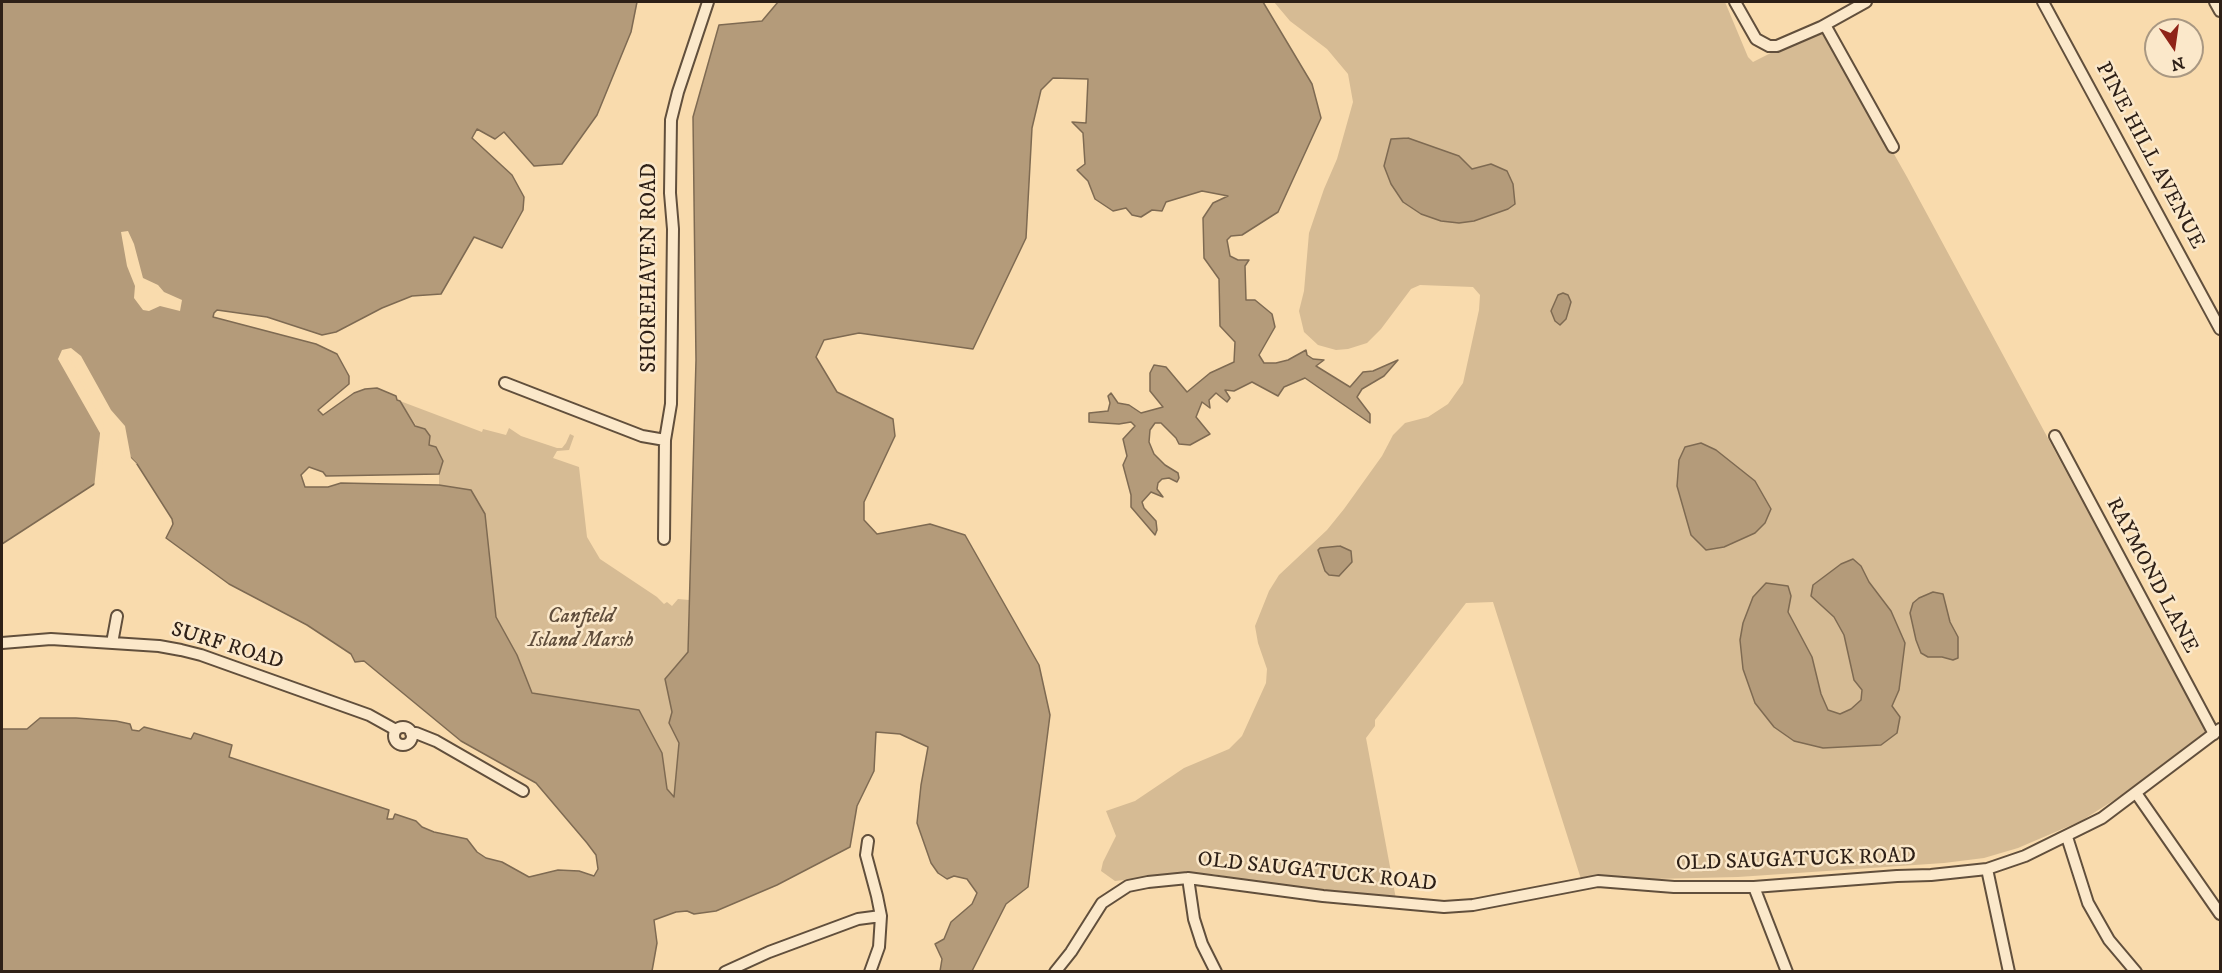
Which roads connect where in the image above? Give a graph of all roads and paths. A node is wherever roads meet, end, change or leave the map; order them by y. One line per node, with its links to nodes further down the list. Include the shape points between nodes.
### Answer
1 (708, 2): 12 (street, SHOREHAVEN ROAD, via 671,120 671,404)
2 (1735, 2): 7 (street, via 1756,39 1769,46 1787,44)
3 (1866, 2): 7 (street)
4 (2043, 2): 9 (street, PINE HILL AVENUE)
5 (2215, 2): 6 (street)
6 (2220, 11)
7 (1825, 25): 8 (street)
8 (1893, 147)
9 (2220, 329)
10 (505, 383): 12 (street, via 642,436)
11 (2055, 436): 18 (street, RAYMOND LANE)
12 (665, 440): 13 (street, SHOREHAVEN ROAD)
13 (664, 539)
14 (117, 616): 16 (street)
15 (2, 643): 16 (street, SURF ROAD, via 51,639)
16 (112, 643): 17 (street, SURF ROAD, via 159,646 201,655 369,716)
17 (396, 730): 19 (street, SURF ROAD, via 405,728); 19 (street, SURF ROAD, via 394,739 401,745 410,742)
18 (2217, 731): 21 (street, OLD SAUGATUCK ROAD)
19 (411, 733): 20 (street, SURF ROAD, via 436,741)
20 (523, 791)
21 (2136, 793): 22 (street, OLD SAUGATUCK ROAD); 27 (street)
22 (2067, 837): 24 (street, OLD SAUGATUCK ROAD); 35 (street, via 2088,903 2109,940)
23 (868, 841): 28 (street, via 866,855)
24 (1987, 869): 26 (street, OLD SAUGATUCK ROAD); 34 (street)
25 (1188, 878): 26 (street, OLD SAUGATUCK ROAD, via 1444,907 1598,881 1674,887); 31 (street, OLD SAUGATUCK ROAD, via 1138,883 1111,896 1093,914); 32 (street, via 1194,919)
26 (1754, 887): 33 (street)
27 (2220, 914)
28 (881, 916): 29 (street, via 858,919); 30 (street, via 879,947)
29 (725, 972)
30 (870, 972)
31 (1055, 972)
32 (1216, 972)
33 (1787, 972)
34 (2009, 972)
35 (2136, 972)

